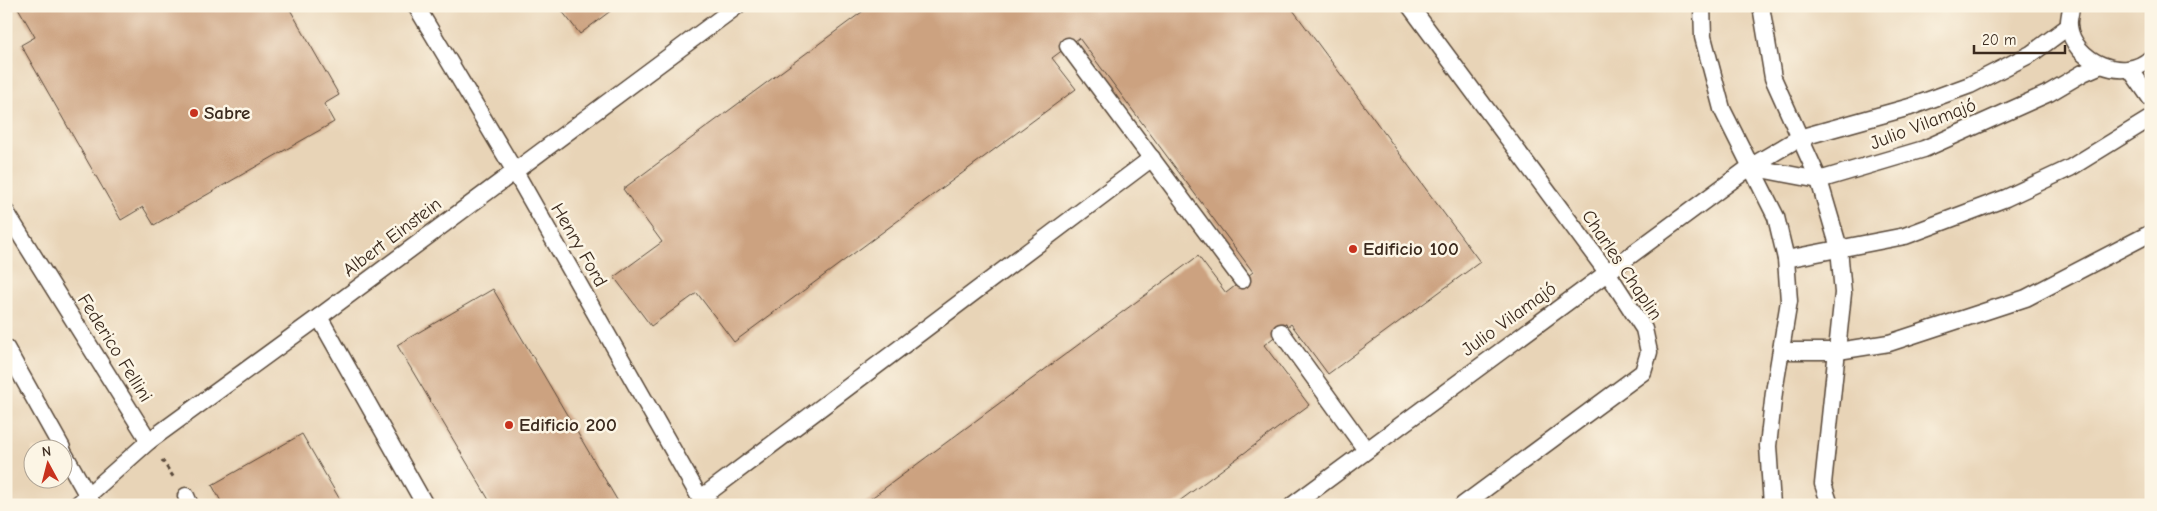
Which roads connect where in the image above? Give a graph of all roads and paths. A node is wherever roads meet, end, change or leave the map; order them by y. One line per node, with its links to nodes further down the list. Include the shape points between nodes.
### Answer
1 (416, 6): 17 (lane, Henry Ford)
2 (737, 6): 17 (lane, Albert Einstein)
3 (1410, 6): 23 (lane, Charles Chaplin)
4 (1702, 6): 16 (lane, via 1703,37 1722,109)
5 (1761, 6): 14 (lane, via 1774,78)
6 (2071, 6): 7 (lane)
7 (2069, 26): 10 (lane, via 2079,50); 14 (lane, Julio Vilamajó, via 2031,54 1970,85 1910,107)
8 (1068, 46): 15 (lane)
9 (2151, 58): 11 (lane)
10 (2099, 66): 11 (lane); 18 (lane, Julio Vilamajó, via 2049,93 1924,149)
11 (2130, 69): 12 (lane)
12 (2151, 99)
13 (2151, 118): 21 (lane, via 2070,168 2006,198 1905,236)
14 (1799, 138): 16 (lane, Julio Vilamajó); 18 (lane)
15 (1152, 158): 24 (lane); 36 (lane)
16 (1750, 167): 18 (lane, Julio Vilamajó); 22 (lane, via 1776,218); 23 (lane, Julio Vilamajó)
17 (514, 170): 25 (lane, Albert Einstein); 36 (lane, Henry Ford)
18 (1819, 180): 21 (lane)
19 (6, 212): 31 (lane, Federico Fellini)
20 (2151, 233): 29 (lane, via 2026,298 1889,343)
21 (1839, 248): 22 (lane); 29 (lane, via 1843,292)
22 (1786, 259): 28 (lane, via 1790,301)
23 (1607, 272): 32 (lane, Julio Vilamajó); 39 (lane, Charles Chaplin, via 1644,329 1649,352 1643,372)
24 (1242, 280)
25 (319, 317): 31 (lane, Albert Einstein); 37 (lane)
26 (1281, 332): 32 (lane)
27 (6, 348): 30 (lane)
28 (1782, 351): 29 (lane); 40 (lane, via 1768,446)
29 (1838, 352): 41 (lane, via 1823,484)
30 (56, 438)
31 (149, 441): 34 (path); 35 (lane, Albert Einstein)
32 (1366, 450): 38 (lane, Julio Vilamajó)
33 (72, 471): 35 (lane)
34 (188, 500)
35 (86, 502)
36 (702, 502)
37 (425, 505)
38 (1293, 505)
39 (1463, 505)
40 (1772, 505)
41 (1830, 505)

